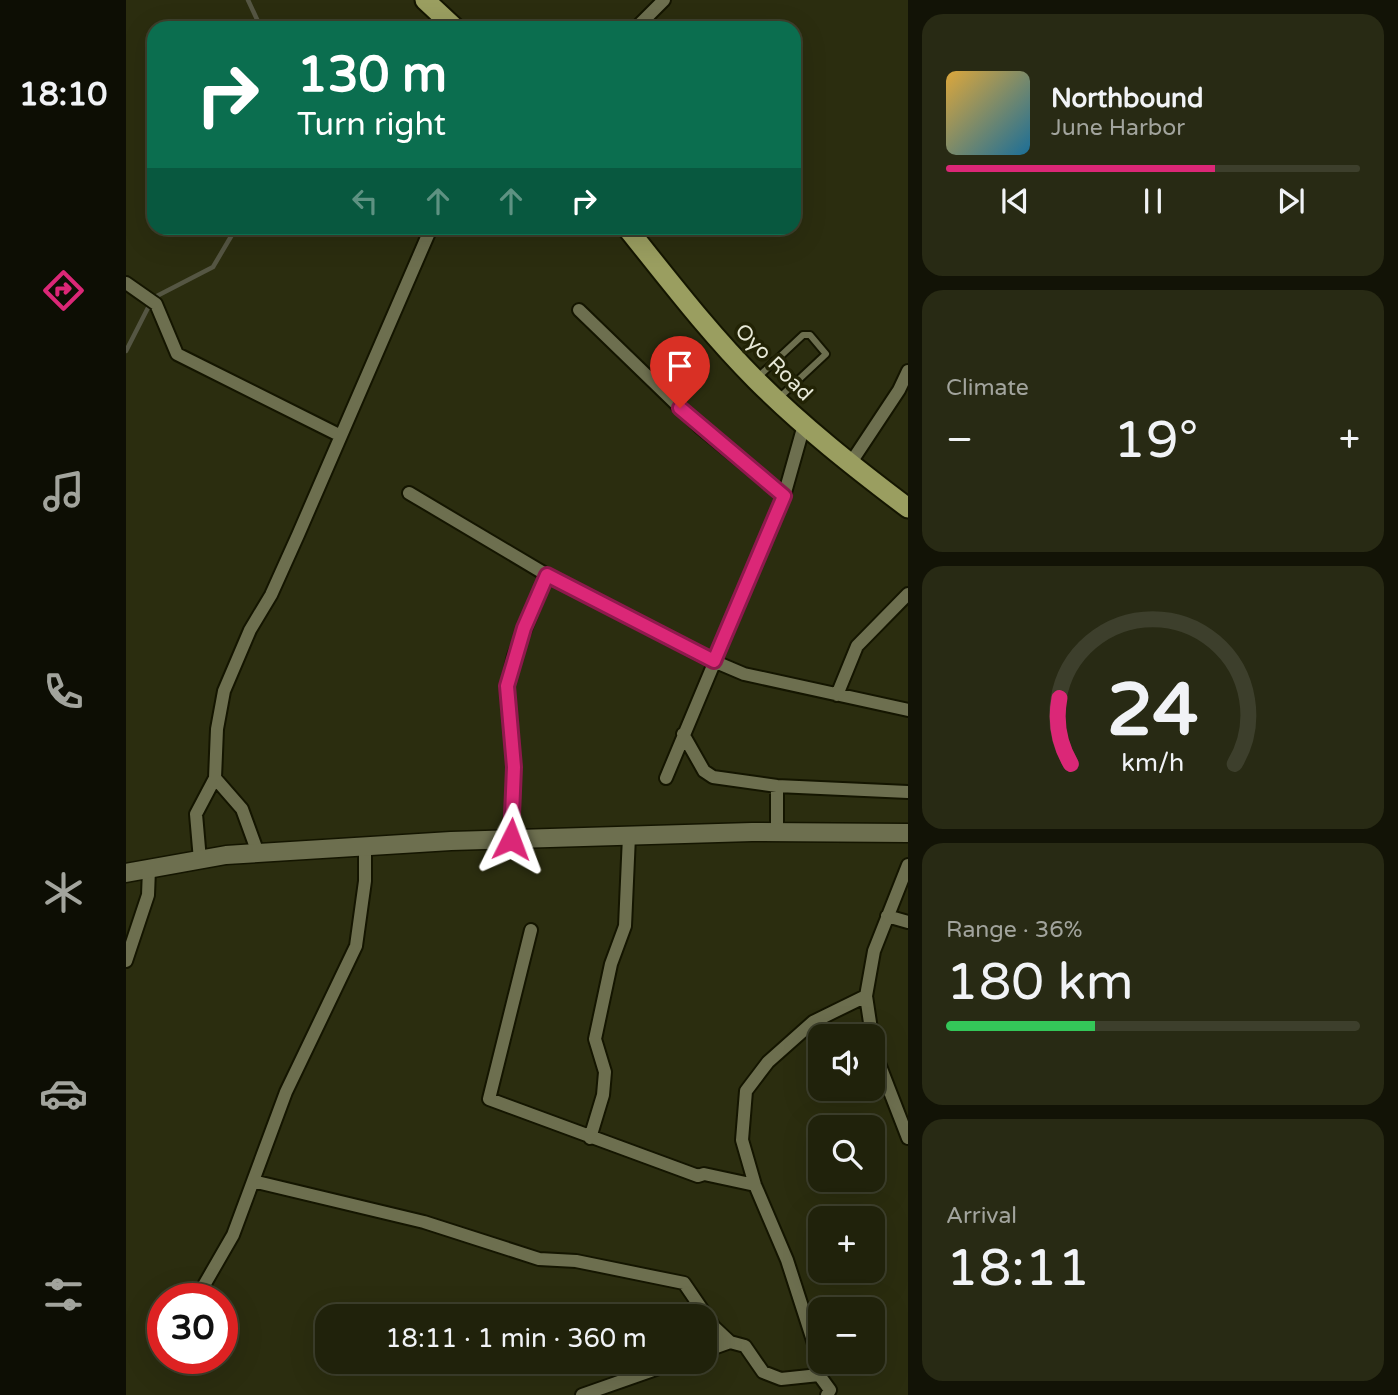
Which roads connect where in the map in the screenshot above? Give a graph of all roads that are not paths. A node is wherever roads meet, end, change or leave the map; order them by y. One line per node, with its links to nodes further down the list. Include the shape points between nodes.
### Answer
1 (425, 0): 3 (highway)
2 (664, 0): 4 (street)
3 (447, 21)
4 (643, 21)
5 (428, 235): 15 (street)
6 (633, 235): 11 (highway, Oyo Road)
7 (126, 283): 15 (street, via 156,304 177,354)
8 (579, 310): 18 (street, via 700,427)
9 (774, 361): 11 (lane); 12 (lane); 12 (lane, via 807,333 826,350)
10 (908, 371): 16 (street)
11 (755, 379): 13 (highway, Oyo Road)
12 (796, 382): 13 (lane)
13 (777, 400): 14 (highway, Oyo Road)
14 (804, 425): 16 (highway, Oyo Road); 18 (street)
15 (340, 435): 26 (street, via 224,691 216,729)
16 (850, 464): 19 (highway, Oyo Road)
17 (409, 493): 20 (street)
18 (784, 496): 22 (street)
19 (908, 508)
20 (547, 575): 22 (street); 33 (street, via 507,686 514,767)
21 (908, 594): 23 (street, via 857,646)
22 (714, 661): 23 (street, via 744,674); 25 (street)
23 (837, 695): 24 (street)
24 (908, 710)
25 (683, 734): 27 (street); 28 (street, via 704,771 713,777)
26 (215, 778): 35 (street, via 242,809); 36 (street, via 196,814)
27 (666, 778)
28 (778, 786): 29 (street); 30 (street)
29 (908, 792)
30 (778, 832): 31 (main road); 32 (main road)
31 (908, 833)
32 (629, 836): 33 (main road); 47 (street, via 625,926 611,964 595,1039 605,1072)
33 (511, 839): 34 (main road)
34 (365, 846): 35 (main road); 49 (street, via 356,946 286,1092)
35 (258, 852): 36 (main road)
36 (200, 860): 38 (main road)
37 (908, 865): 40 (street)
38 (149, 869): 39 (main road); 43 (street, via 148,895)
39 (126, 873)
40 (887, 916): 41 (street); 44 (street, via 874,951)
41 (908, 922)
42 (531, 930): 47 (street, via 489,1099)
43 (126, 961)
44 (866, 996): 45 (street); 50 (street, via 813,1023 768,1062 747,1091 742,1140)
45 (870, 1024)
46 (885, 1079): 48 (street)
47 (590, 1138): 50 (street, via 698,1176)
48 (908, 1138)
49 (253, 1181): 51 (street, via 233,1235); 52 (street, via 424,1222 539,1259 576,1261 684,1283)
50 (755, 1185): 55 (street, via 787,1260 817,1353)
51 (205, 1283)
52 (730, 1342): 53 (street); 55 (street, via 745,1346 762,1372 781,1379)
53 (717, 1347)
54 (642, 1374): 57 (street)
55 (819, 1375): 56 (street)
56 (829, 1393)
57 (582, 1395)

